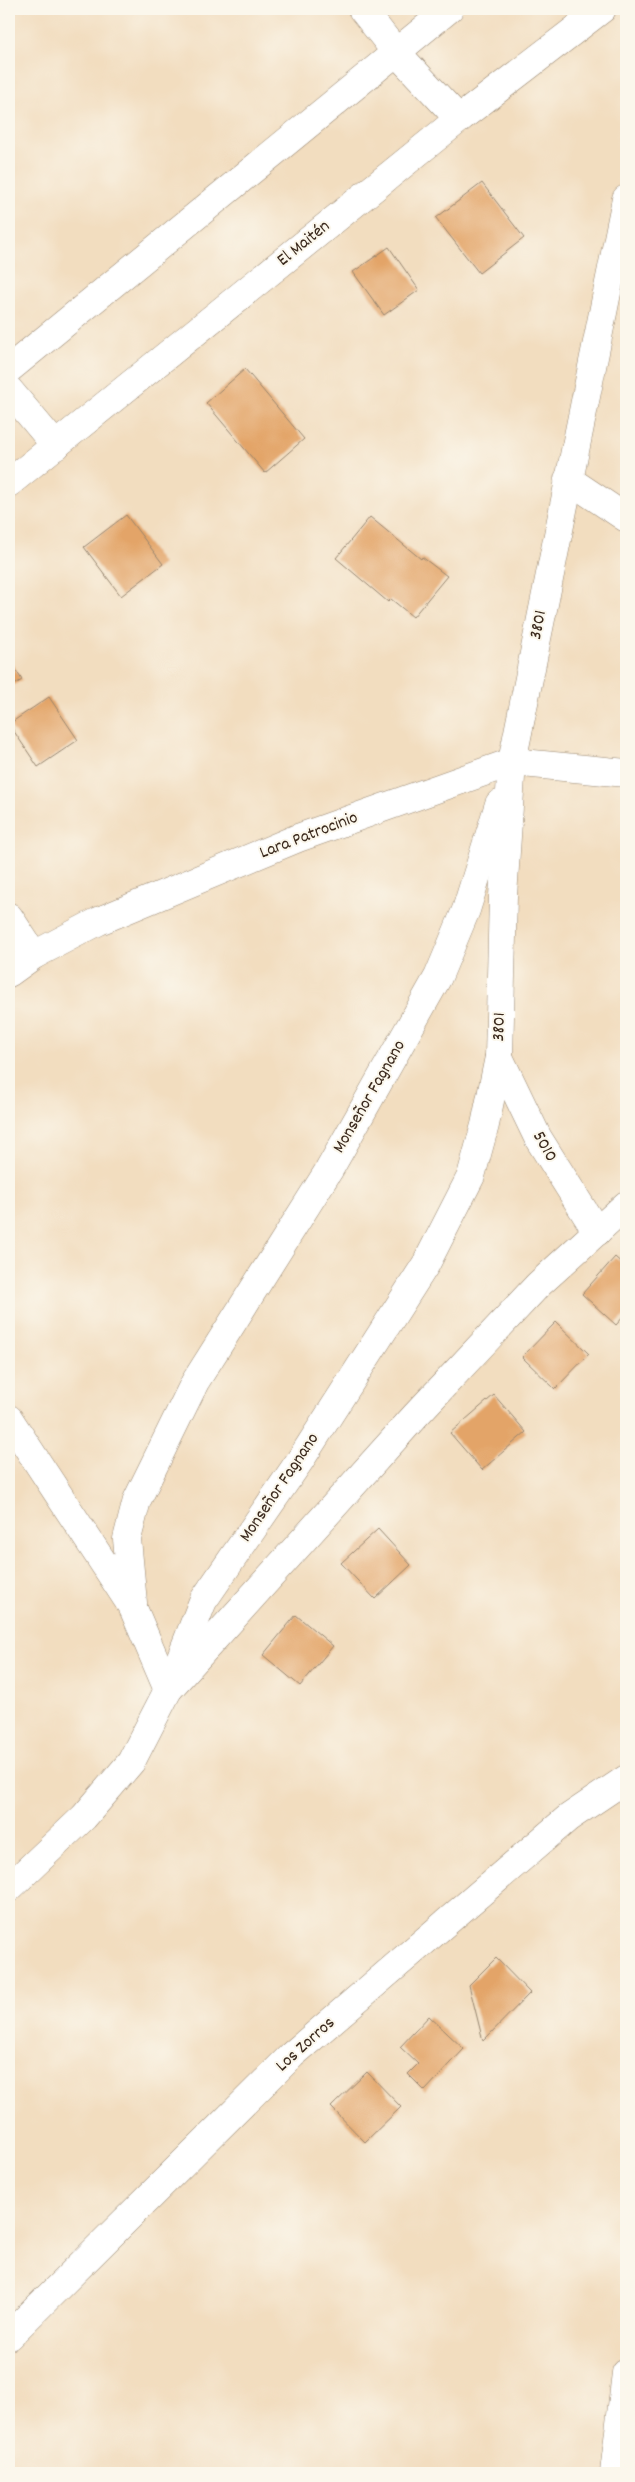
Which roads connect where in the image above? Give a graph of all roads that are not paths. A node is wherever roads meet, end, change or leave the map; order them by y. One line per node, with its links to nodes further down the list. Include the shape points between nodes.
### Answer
1 (362, 9): 4 (street)
2 (449, 9): 4 (street)
3 (602, 9): 5 (street, El Maitén)
4 (396, 52): 5 (street); 7 (street)
5 (459, 119): 9 (street, El Maitén)
6 (626, 199): 10 (street, 3801)
7 (9, 369)
8 (9, 390): 9 (street)
9 (56, 446): 11 (street, El Maitén)
10 (568, 479): 12 (street); 13 (street, 3801)
11 (9, 483)
12 (626, 518)
13 (512, 762): 14 (street, Lara Patrocinio); 16 (street, Lara Patrocinio, via 298,838 99,921); 18 (street, 3801); 22 (street, Monseñor Fagnano, via 466,910 438,977 329,1170 195,1382 137,1500 126,1539)
14 (626, 773)
15 (9, 917): 16 (street)
16 (34, 955): 17 (street, Lara Patrocinio)
17 (9, 973)
18 (499, 1057): 20 (street, 5010, via 538,1138); 23 (street, Monseñor Fagnano, via 471,1176 426,1264 301,1459 203,1601)
19 (626, 1205): 20 (street)
20 (597, 1232): 23 (street, via 524,1300)
21 (9, 1419): 22 (street)
22 (133, 1608): 23 (street)
23 (168, 1690): 25 (street, Monseñor Fagnano, via 131,1762 84,1817)
24 (626, 1779): 26 (street, Los Zorros, via 568,1818 292,2056)
25 (9, 1888)
26 (9, 2336)
27 (626, 2373): 28 (street)
28 (624, 2413): 29 (street)
29 (614, 2473)

